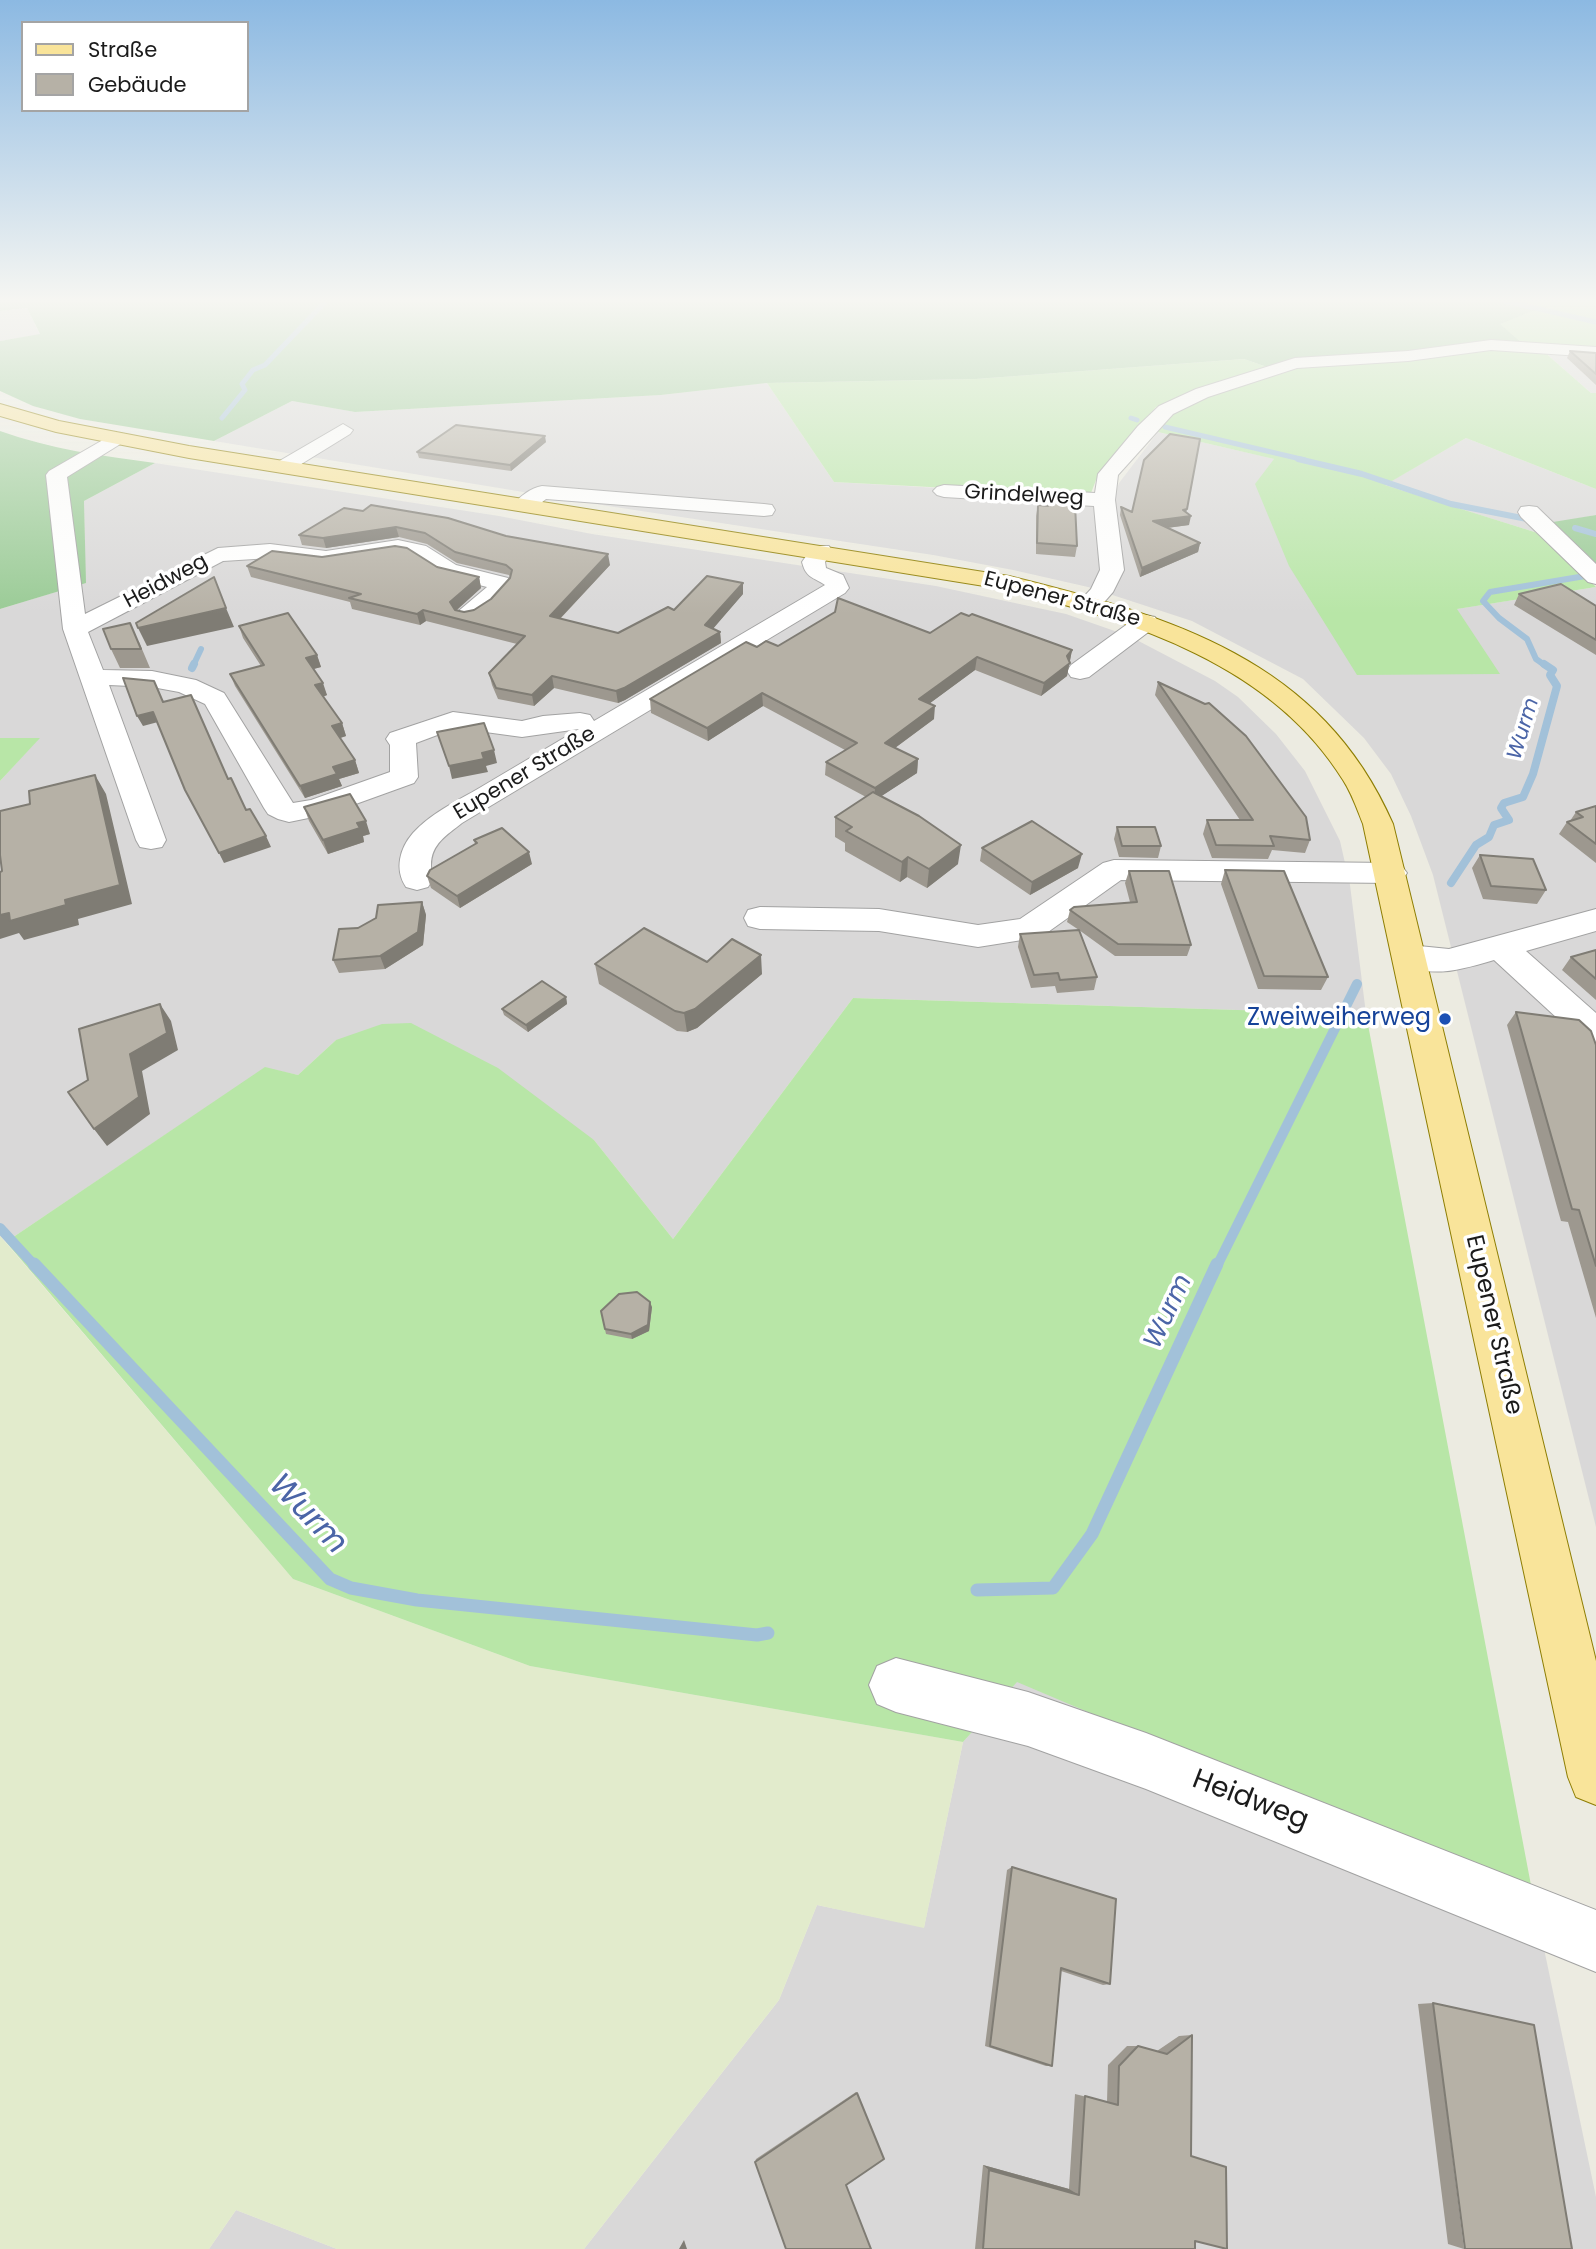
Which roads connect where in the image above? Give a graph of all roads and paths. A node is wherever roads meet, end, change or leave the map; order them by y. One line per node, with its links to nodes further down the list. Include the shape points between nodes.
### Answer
1 (1182, 404): 7 (street, Grindelweg, via 1167,410 1145,430 1108,474)
2 (0, 410): 4 (main road, Eupener Straße)
3 (343, 430): 5 (street)
4 (115, 439): 5 (main road, Eupener Straße); 16 (street, via 56,475)
5 (283, 467): 8 (main road, Eupener Straße)
6 (944, 491): 7 (street, Grindelweg)
7 (1104, 500): 13 (street, Grindelweg, via 1112,570)
8 (524, 505): 9 (street, via 542,492); 11 (main road, Eupener Straße)
9 (764, 510)
10 (1529, 512): 12 (street)
11 (821, 551): 13 (main road, Eupener Straße, via 996,580); 22 (street, Eupener Straße, via 813,562 816,572 835,580 837,588 451,817 417,846)
12 (1596, 577)
13 (1090, 603): 15 (main road, Eupener Straße)
14 (467, 614): 16 (street, Heidweg, via 499,589 500,583 449,570 418,551 398,547 326,558 270,551 218,555)
15 (1146, 622): 17 (street); 21 (main road, Eupener Straße, via 1261,680 1326,737 1358,780 1378,824)
16 (75, 629): 18 (street)
17 (1080, 671)
18 (91, 677): 19 (street, via 176,684 215,699 279,808 289,813 317,808 404,777 400,739 453,720 523,729); 20 (street)
19 (580, 721)
20 (150, 840)
21 (1391, 873): 23 (street, via 1114,870 1029,929 978,936 879,920); 26 (main road, Eupener Straße)
22 (417, 880)
23 (760, 918)
24 (1596, 920): 25 (street)
25 (1502, 948): 26 (street, via 1449,961); 27 (street)
26 (1409, 957): 29 (main road, Eupener Straße)
27 (1596, 1033)
28 (896, 1685): 30 (street, Heidweg, via 1028,1719 1146,1761)
29 (1596, 1777)
30 (1596, 1941)

